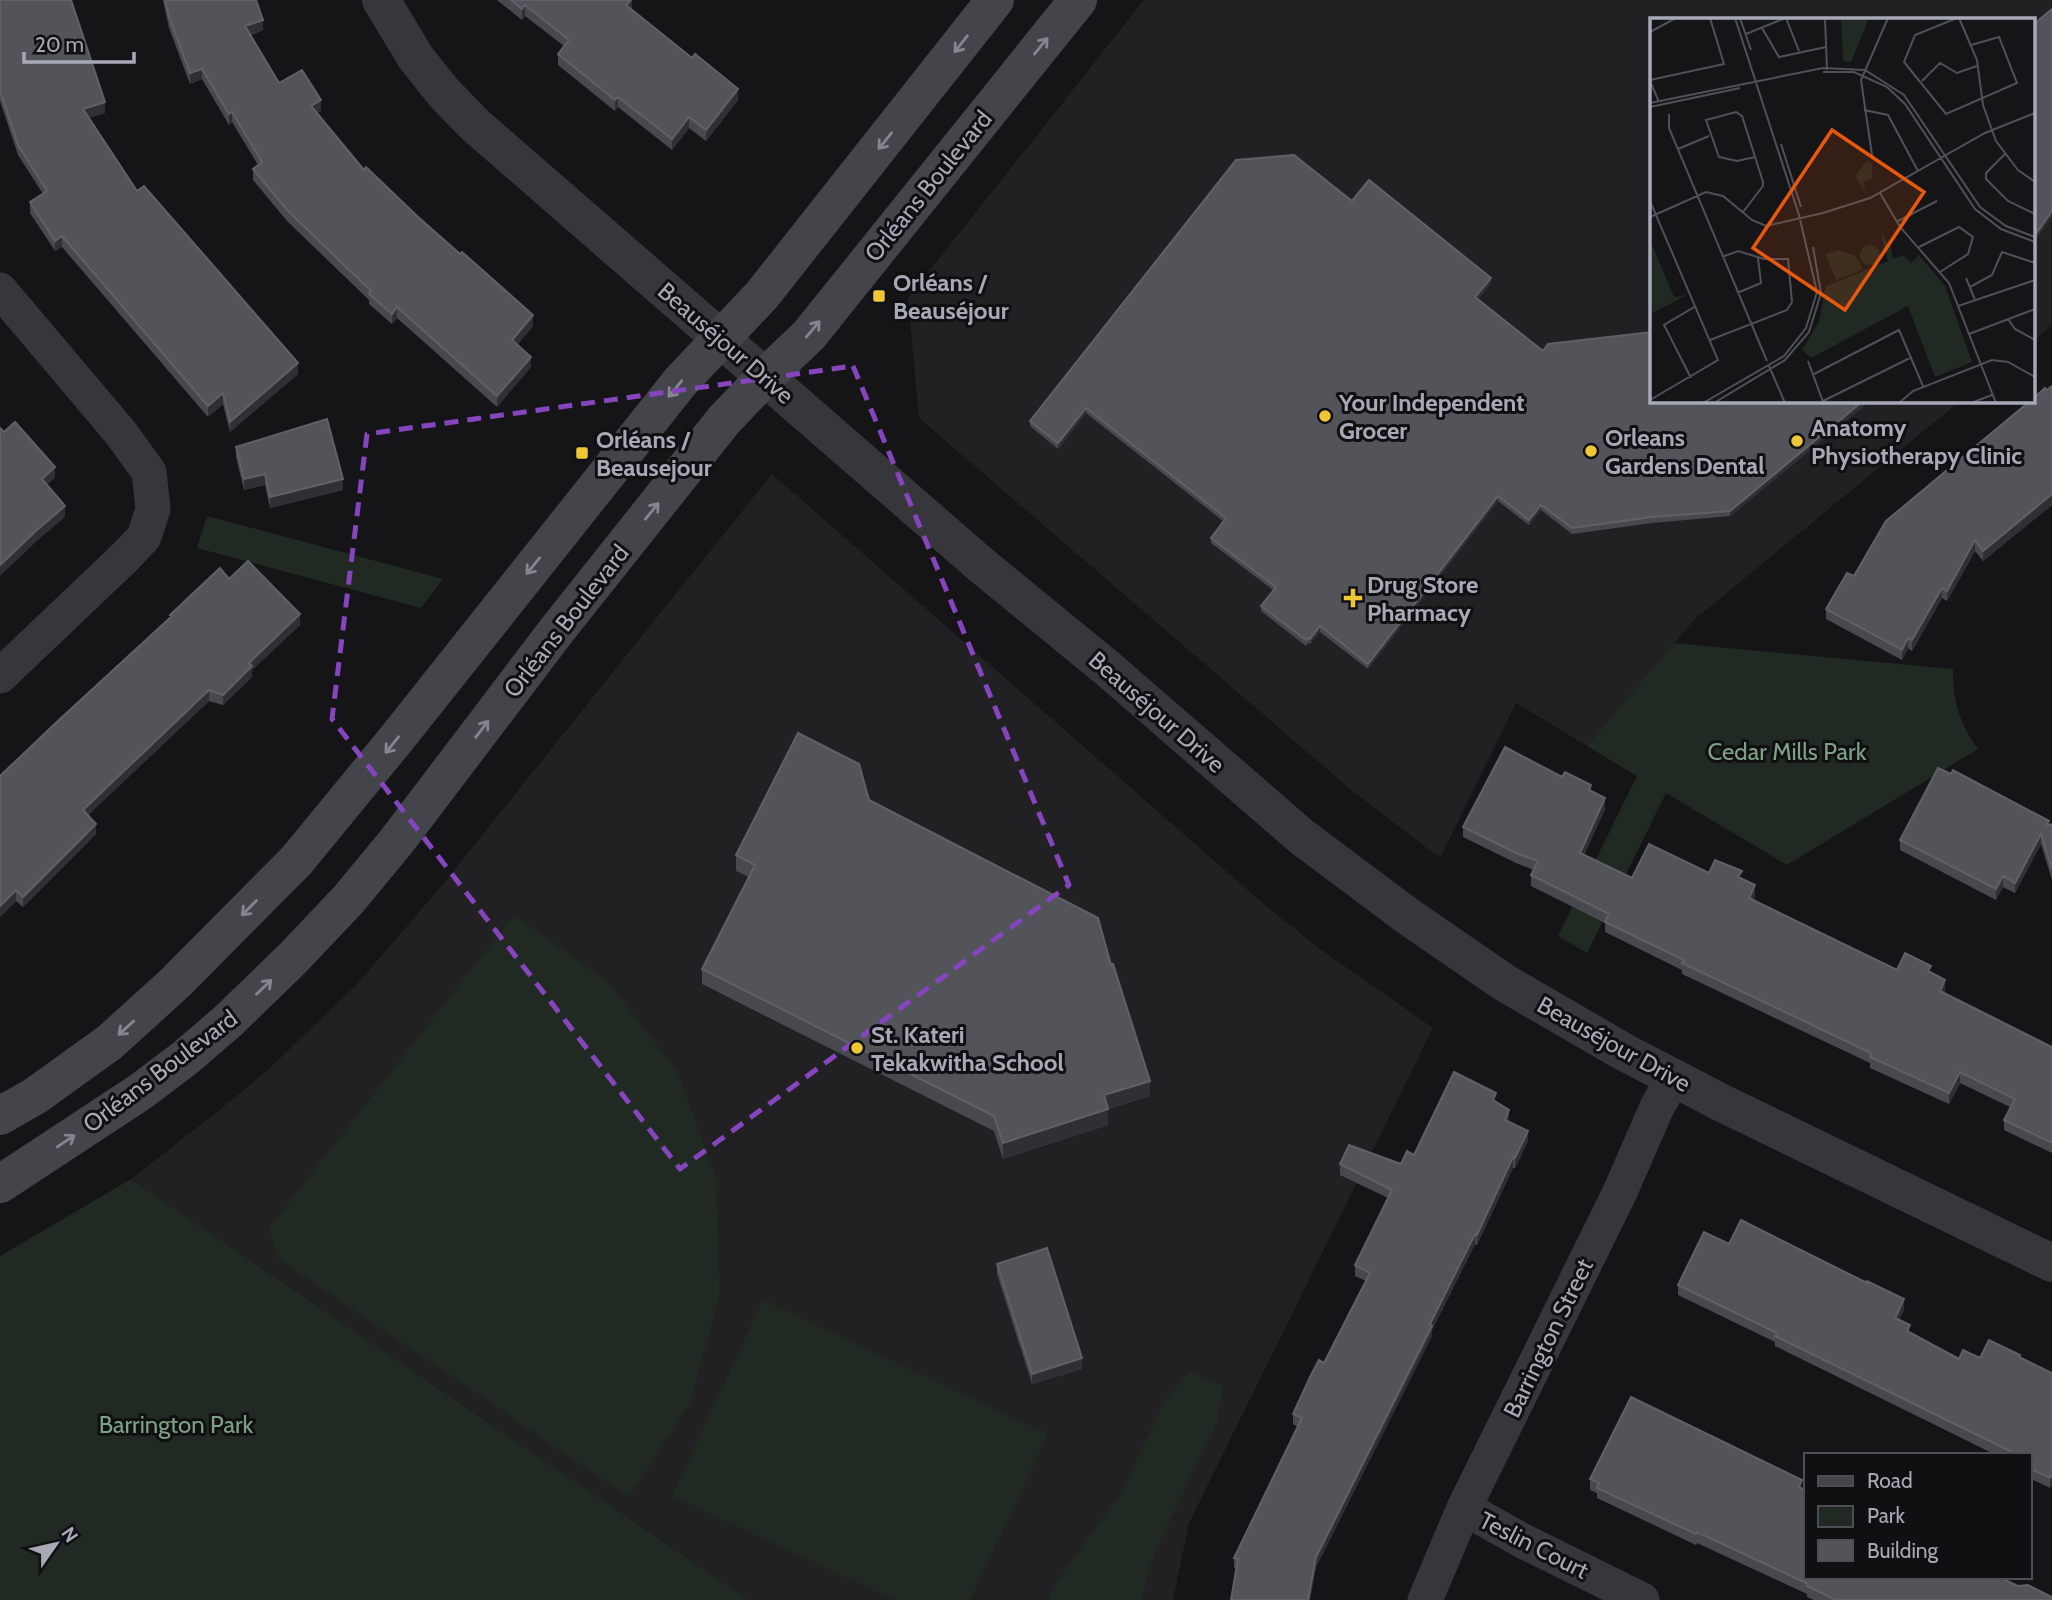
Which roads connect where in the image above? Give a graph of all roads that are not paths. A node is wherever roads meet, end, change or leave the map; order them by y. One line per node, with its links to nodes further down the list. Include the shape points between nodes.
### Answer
1 (381, 0): 5 (street, Beauséjour Drive, via 416,58 475,125)
2 (995, 0): 5 (main road, one-way to 5, via 762,295)
3 (1078, 0): 6 (main road, Orléans Boulevard, one-way to 3, via 809,335)
4 (0, 290): 7 (street, via 149,472 153,509 144,537)
5 (720, 338): 6 (street, Beauséjour Drive); 9 (main road, one-way to 9, via 297,860 110,1042)
6 (765, 377): 8 (street, Beauséjour Drive, via 1302,837 1505,983); 10 (main road, Orléans Boulevard, one-way to 6, via 141,1092 228,1021 348,900 590,588 724,420)
7 (0, 676)
8 (1674, 1077): 11 (street, Beauséjour Drive); 12 (street, Barrington Street)
9 (0, 1116)
10 (3, 1175)
11 (2052, 1264)
12 (1464, 1508): 13 (street, Barrington Street); 14 (street, Teslin Court)
13 (1425, 1600)
14 (1642, 1600)

